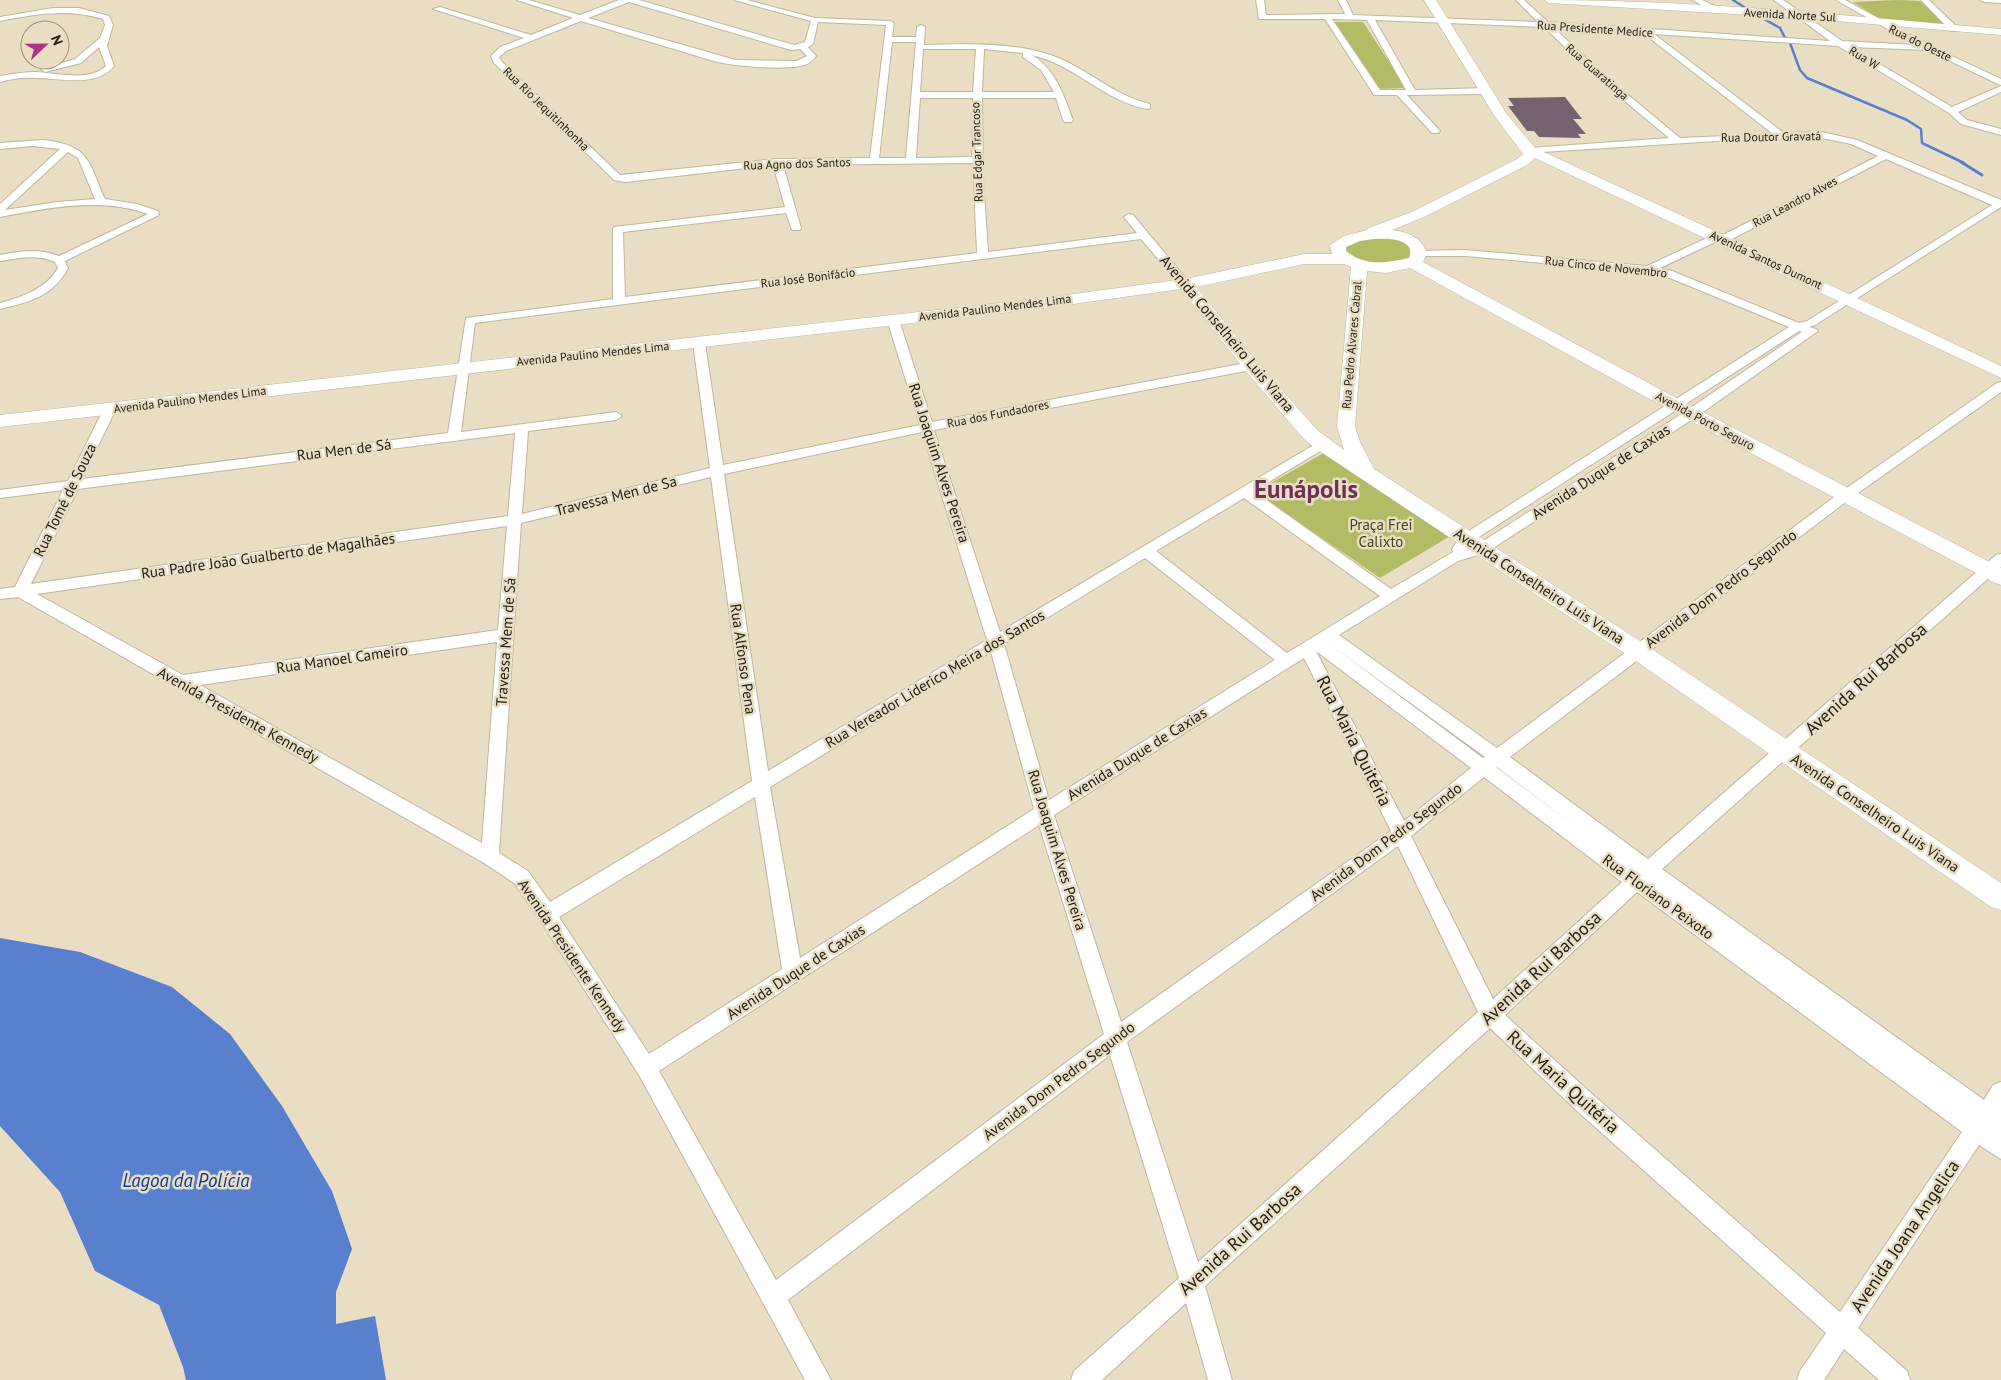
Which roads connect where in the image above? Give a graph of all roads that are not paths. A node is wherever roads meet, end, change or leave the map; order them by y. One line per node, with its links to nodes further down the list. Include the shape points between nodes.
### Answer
1 (521, 0): 19 (street)
2 (626, 0): 23 (street, Rua Rio Jequitinhonha)
3 (631, 0): 40 (street, via 794,48)
4 (738, 0): 27 (street)
5 (1260, 0): 22 (street, Rua Presidente Medice, via 1262,17)
6 (1342, 0): 24 (street)
7 (1430, 0): 28 (main road)
8 (1520, 0): 30 (street, Rua Guaratinga)
9 (1548, 0): 16 (street, Avenida Norte Sul)
10 (1696, 0): 20 (street)
11 (1778, 0): 21 (street, Rua W)
12 (1840, 0): 29 (street, Rua do Oeste)
13 (1925, 0): 32 (street)
14 (1984, 0): 15 (street)
15 (2001, 1)
16 (1607, 2): 20 (street, Avenida Norte Sul)
17 (560, 3): 19 (street)
18 (437, 8): 35 (street)
19 (546, 8): 23 (street)
20 (1719, 10): 21 (street, Avenida Norte Sul)
21 (1801, 15): 29 (street, Avenida Norte Sul); 39 (street, Rua W)
22 (1327, 17): 24 (street, Rua Presidente Medice); 48 (street, via 1377,93)
23 (580, 18): 35 (street, Rua Rio Jequitinhonha); 40 (street, via 736,63 798,64 812,56)
24 (1350, 18): 25 (street, Rua Presidente Medice)
25 (1370, 18): 28 (street, Rua Presidente Medice); 49 (street)
26 (0, 19): 36 (street, via 56,9 76,9 108,20)
27 (814, 20): 37 (street, via 889,22); 40 (street, via 810,44)
28 (1442, 20): 30 (street, Rua Presidente Medice); 50 (main road)
29 (1874, 20): 32 (street, Avenida Norte Sul); 42 (street, Rua do Oeste)
30 (1545, 26): 33 (street, Rua Presidente Medice); 60 (street, Rua Guaratinga)
31 (921, 27): 38 (street)
32 (1954, 28): 34 (street, Avenida Norte Sul)
33 (1646, 32): 39 (street, Rua Presidente Medice); 59 (street)
34 (2001, 32)
35 (530, 38): 69 (street, Rua Rio Jequitinhonha, via 503,49 495,60)
36 (102, 40): 44 (street, via 78,61); 44 (street, via 110,66 106,72 79,77)
37 (888, 40): 38 (street); 67 (street)
38 (921, 43): 41 (street); 51 (street)
39 (1842, 45): 42 (street, Rua Presidente Medice); 55 (street, Rua W)
40 (803, 47)
41 (980, 47): 43 (street); 52 (street, Rua Edgar Trancoso)
42 (1928, 48): 46 (street, Rua do Oeste)
43 (1017, 50): 53 (street, via 1050,72); 54 (street, via 1059,61 1134,104)
44 (16, 76): 45 (street)
45 (0, 79)
46 (2001, 82)
47 (2001, 89): 55 (street)
48 (1400, 92): 49 (street); 57 (street)
49 (1412, 92): 50 (street)
50 (1487, 92): 63 (main road)
51 (915, 95): 52 (street); 65 (street)
52 (976, 95): 53 (street); 66 (street, Rua Edgar Trancoso)
53 (1058, 95): 56 (street)
54 (1147, 106)
55 (1952, 111): 58 (street, Rua W, via 1964,122)
56 (1068, 120)
57 (1435, 131)
58 (2001, 132)
59 (1782, 136): 60 (street, Rua Doutor Gravatá); 64 (street, Rua Doutor Gravatá, via 1832,136)
60 (1678, 141): 63 (street, Rua Doutor Gravatá)
61 (0, 146): 62 (street, via 51,144)
62 (67, 148): 70 (street, via 82,157); 72 (street)
63 (1530, 151): 75 (main road, via 1522,162); 82 (main road, Avenida Santos Dumont)
64 (1884, 156): 71 (street, Rua Doutor Gravatá); 82 (street, Rua Leandro Alves)
65 (911, 160): 66 (street, Rua Agno dos Santos); 67 (street, Rua Agno dos Santos)
66 (977, 160): 84 (street, Rua Edgar Trancoso)
67 (874, 161): 68 (street, Rua Agno dos Santos)
68 (777, 162): 69 (street, Rua Agno dos Santos); 73 (street)
69 (617, 178)
70 (102, 203): 74 (street, via 55,204); 87 (street, via 144,210 154,215)
71 (2000, 203): 92 (street, Avenida Duque de Caxias)
72 (0, 209)
73 (790, 210): 77 (street); 78 (street)
74 (0, 214)
75 (1419, 214): 80 (main road); 81 (main road, via 1405,225)
76 (1129, 217): 79 (street, Avenida Conselheiro Luis Viana)
77 (618, 228): 93 (street)
78 (796, 228)
79 (1145, 235): 84 (street, Rua José Bonifácio); 91 (street, Avenida Conselheiro Luis Viana)
80 (1364, 235): 81 (main road); 83 (main road)
81 (1400, 235): 86 (main road, Avenida Porto Seguro, via 1415,244)
82 (1722, 239): 90 (street, Rua Leandro Alves, via 1713,239); 92 (main road, Avenida Santos Dumont)
83 (1345, 241): 88 (main road, via 1304,253); 89 (main road, Rua Pedro Alvares Cabral, via 1338,252)
84 (983, 256): 93 (street, Rua José Bonifácio)
85 (0, 258): 87 (street, via 34,254)
86 (1415, 258): 89 (main road, via 1387,268); 90 (street, Rua Cinco de Novembro, via 1465,253); 103 (main road, Avenida Porto Seguro)
87 (59, 260): 94 (street, via 63,268 50,285 31,296)
88 (1290, 262): 89 (main road, via 1316,258); 91 (main road, Avenida Paulino Mendes Lima)
89 (1353, 262): 106 (main road, Rua Pedro Alvares Cabral)
90 (1650, 269): 97 (street, Rua Cinco de Novembro, via 1679,276)
91 (1185, 284): 95 (main road, Avenida Paulino Mendes Lima); 99 (main road, Avenida Conselheiro Luis Viana)
92 (1850, 300): 96 (street, Avenida Duque de Caxias); 101 (main road, Avenida Santos Dumont)
93 (618, 301): 100 (street, Rua José Bonifácio, via 470,320)
94 (0, 306)
95 (893, 320): 98 (main road, Avenida Paulino Mendes Lima); 107 (street, Rua Joaquim Alves Pereira)
96 (1811, 327): 97 (street, Rua Cinco de Novembro); 103 (street, Avenida Duque de Caxias)
97 (1797, 328): 103 (street, Avenida Duque de Caxias)
98 (699, 343): 100 (main road, Avenida Paulino Mendes Lima); 111 (street, Rua Alfonso Pena)
99 (1251, 366): 107 (street, Rua dos Fundadores); 110 (main road, Avenida Conselheiro Luis Viana)
100 (463, 368): 102 (main road, Avenida Paulino Mendes Lima); 109 (street)
101 (2001, 384): 116 (street, Avenida Dom Pedro Segundo)
102 (110, 409): 105 (main road, Avenida Paulino Mendes Lima); 113 (street, Rua Tomé de Souza)
103 (1683, 409): 116 (main road, Avenida Porto Seguro); 118 (street, Avenida Duque de Caxias); 118 (street, Avenida Duque de Caxias)
104 (616, 416): 108 (street, Rua Men de Sá)
105 (0, 421)
106 (1346, 426): 110 (main road, Rua Pedro Alvares Cabral, via 1337,437); 112 (main road, Rua Pedro Alvares Cabral, via 1350,442)
107 (928, 427): 111 (street, Rua dos Fundadores); 125 (street, Rua Joaquim Alves Pereira)
108 (522, 428): 109 (street, Rua Men de Sá); 117 (street, Travessa Mem de Sá)
109 (454, 436): 113 (street, Rua Men de Sá)
110 (1322, 444): 112 (main road, Avenida Conselheiro Luis Viana); 114 (street, Rua Vereador Liderico Meira dos Santos)
111 (717, 471): 117 (street, Travessa Men de Sa); 132 (street, Rua Alfonso Pena)
112 (1365, 471): 118 (main road, Avenida Conselheiro Luis Viana)
113 (72, 485): 115 (street); 121 (street, Rua Tomé de Souza)
114 (1244, 491): 119 (street, Rua Vereador Liderico Meira dos Santos); 123 (street)
115 (0, 494)
116 (1846, 495): 120 (main road, Avenida Porto Seguro); 127 (street, Avenida Dom Pedro Segundo)
117 (516, 520): 121 (street, Rua Padre João Gualberto de Magalhães); 124 (street, Travessa Mem de Sá)
118 (1467, 548): 123 (street, Avenida Duque de Caxias); 127 (main road, Avenida Conselheiro Luis Viana)
119 (1146, 551): 125 (street, Rua Vereador Liderico Meira dos Santos); 128 (street)
120 (1997, 569): 130 (street, Avenida Rui Barbosa)
121 (20, 591): 122 (street, Rua Padre João Gualberto de Magalhães); 129 (street, Avenida Presidente Kennedy)
122 (0, 594)
123 (1391, 596): 126 (street, Avenida Duque de Caxias)
124 (505, 635): 129 (street, Rua Manoel Cameiro); 135 (street, Travessa Mem de Sá)
125 (996, 643): 132 (street, Rua Vereador Liderico Meira dos Santos); 133 (street, Rua Joaquim Alves Pereira)
126 (1317, 643): 128 (street, Avenida Duque de Caxias); 131 (street, Rua Floriano Peixoto); 134 (street, Rua Maria Quitéria)
127 (1638, 651): 130 (main road, Avenida Conselheiro Luis Viana); 131 (street, Avenida Dom Pedro Segundo)
128 (1286, 661): 133 (street, Avenida Duque de Caxias)
129 (180, 682): 135 (street, Avenida Presidente Kennedy)
130 (1784, 752): 136 (street, Avenida Rui Barbosa); 137 (main road, Avenida Conselheiro Luis Viana)
131 (1491, 762): 134 (street, Avenida Dom Pedro Segundo); 136 (street, Rua Floriano Peixoto)
132 (761, 783): 138 (street, Rua Vereador Liderico Meira dos Santos); 139 (street, Rua Alfonso Pena)
133 (1044, 812): 139 (street, Avenida Duque de Caxias); 141 (street, Rua Joaquim Alves Pereira)
134 (1401, 834): 140 (street, Rua Maria Quitéria); 141 (street, Avenida Dom Pedro Segundo)
135 (490, 856): 138 (street, Avenida Presidente Kennedy, via 521,877)
136 (1642, 876): 140 (street, Avenida Rui Barbosa); 144 (street, Rua Floriano Peixoto)
137 (2001, 898)
138 (547, 914): 142 (street, Avenida Presidente Kennedy)
139 (793, 974): 142 (street, Avenida Duque de Caxias)
140 (1490, 1015): 146 (street, Avenida Rui Barbosa); 148 (street, Rua Maria Quitéria)
141 (1117, 1037): 146 (street, Rua Joaquim Alves Pereira); 147 (street, Avenida Dom Pedro Segundo)
142 (646, 1068): 147 (street, Avenida Presidente Kennedy)
143 (2001, 1093): 144 (street, Avenida Joana Angelica)
144 (1988, 1123): 145 (street, Rua Floriano Peixoto); 148 (street, Avenida Joana Angelica)
145 (2001, 1148)
146 (1192, 1280): 150 (street, Avenida Rui Barbosa); 151 (street, Rua Joaquim Alves Pereira)
147 (773, 1297): 149 (street, Avenida Presidente Kennedy)
148 (1842, 1330): 152 (street, Avenida Joana Angelica); 153 (street, Rua Maria Quitéria)
149 (819, 1380)
150 (1084, 1380)
151 (1220, 1380)
152 (1808, 1380)
153 (1898, 1380)

